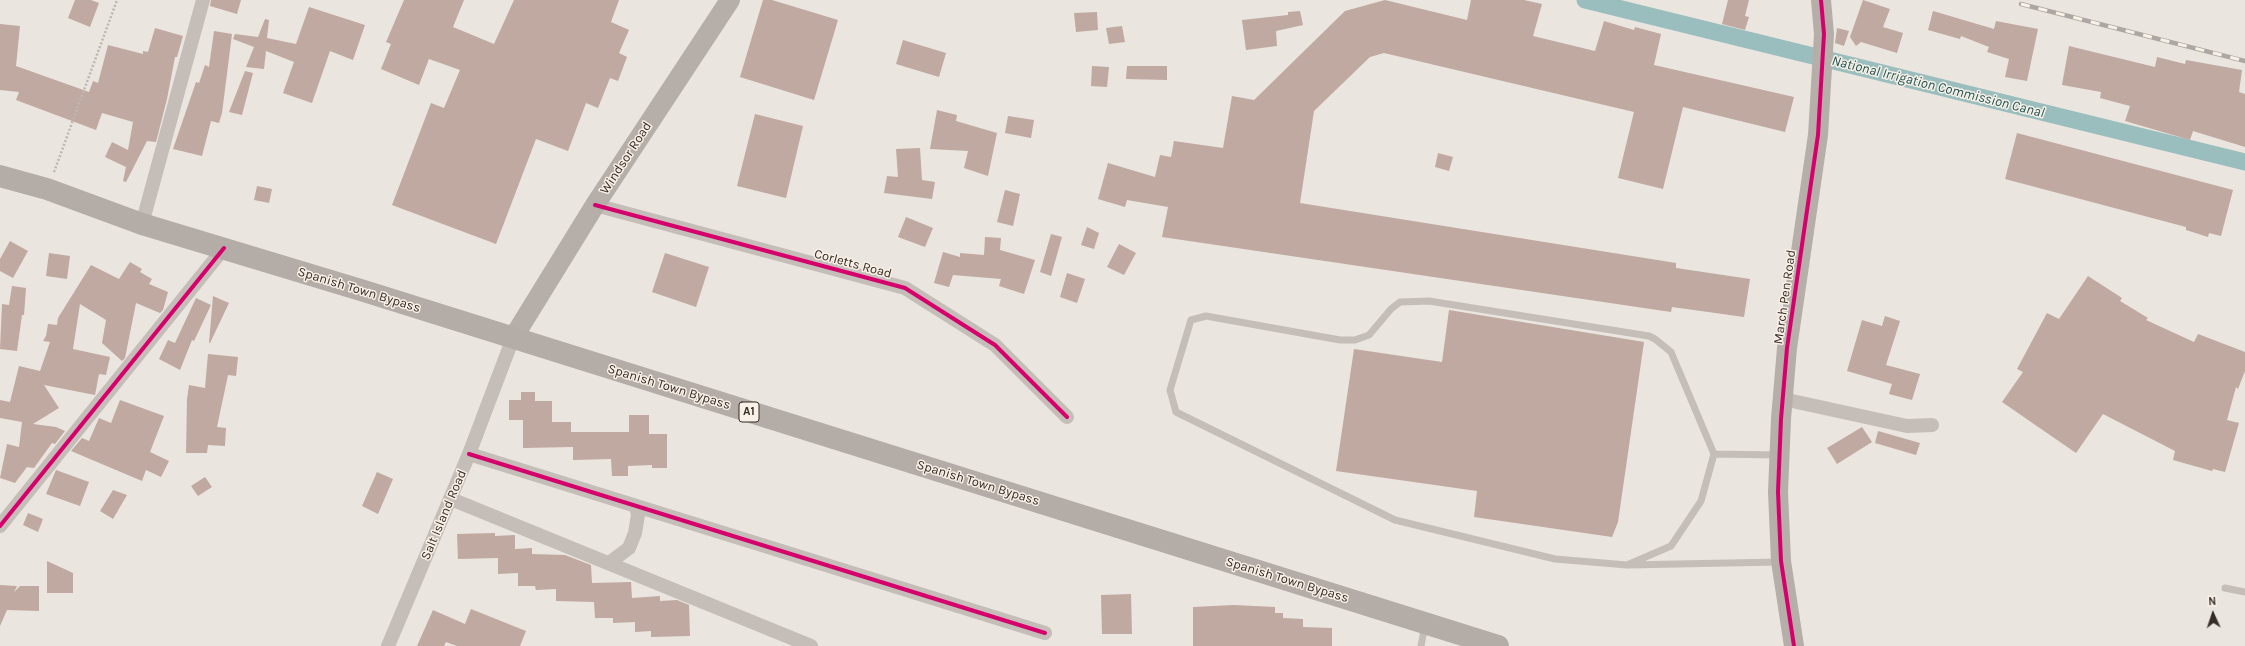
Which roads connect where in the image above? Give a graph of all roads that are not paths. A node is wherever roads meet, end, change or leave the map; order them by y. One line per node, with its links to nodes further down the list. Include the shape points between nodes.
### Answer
1 (203, 0): 6 (street)
2 (730, 0): 5 (street, Windsor Road)
3 (1819, 2): 9 (street, March Pen Road, via 1824,34 1818,135 1787,348)
4 (0, 176): 6 (main road, Spanish Town Bypass / A1, via 47,189)
5 (595, 205): 8 (street, Windsor Road); 10 (street, Corletts Road, via 905,288 995,345)
6 (142, 224): 7 (main road, Spanish Town Bypass / A1)
7 (224, 248): 8 (main road, Spanish Town Bypass / A1); 17 (street)
8 (513, 338): 12 (street, Salt Island Road); 23 (main road, Spanish Town Bypass / A1)
9 (1783, 399): 11 (street, via 1907,426); 14 (street, March Pen Road)
10 (1066, 417)
11 (1932, 425)
12 (469, 454): 15 (street, Salt Island Road); 16 (street)
13 (1714, 454): 14 (lane); 20 (lane, via 1702,501 1671,546); 20 (lane, via 1671,352 1649,336 1429,301 1400,302 1369,335 1355,340 1340,340 1206,316 1191,320 1170,390 1176,412 1394,520 1555,559)
14 (1779, 455): 18 (street, March Pen Road, via 1778,492)
15 (451, 499): 19 (street); 25 (street, Salt Island Road)
16 (636, 506): 19 (street, via 638,515 635,533 629,548); 24 (street)
17 (0, 526)
18 (1782, 562): 20 (lane); 29 (street, March Pen Road)
19 (609, 563): 26 (street)
20 (1627, 564)
21 (2225, 588): 22 (lane)
22 (2245, 592)
23 (1426, 623): 27 (lane); 28 (main road, Spanish Town Bypass / A1)
24 (1045, 633)
25 (388, 646)
26 (811, 646)
27 (1421, 646)
28 (1498, 646)
29 (1794, 646)

